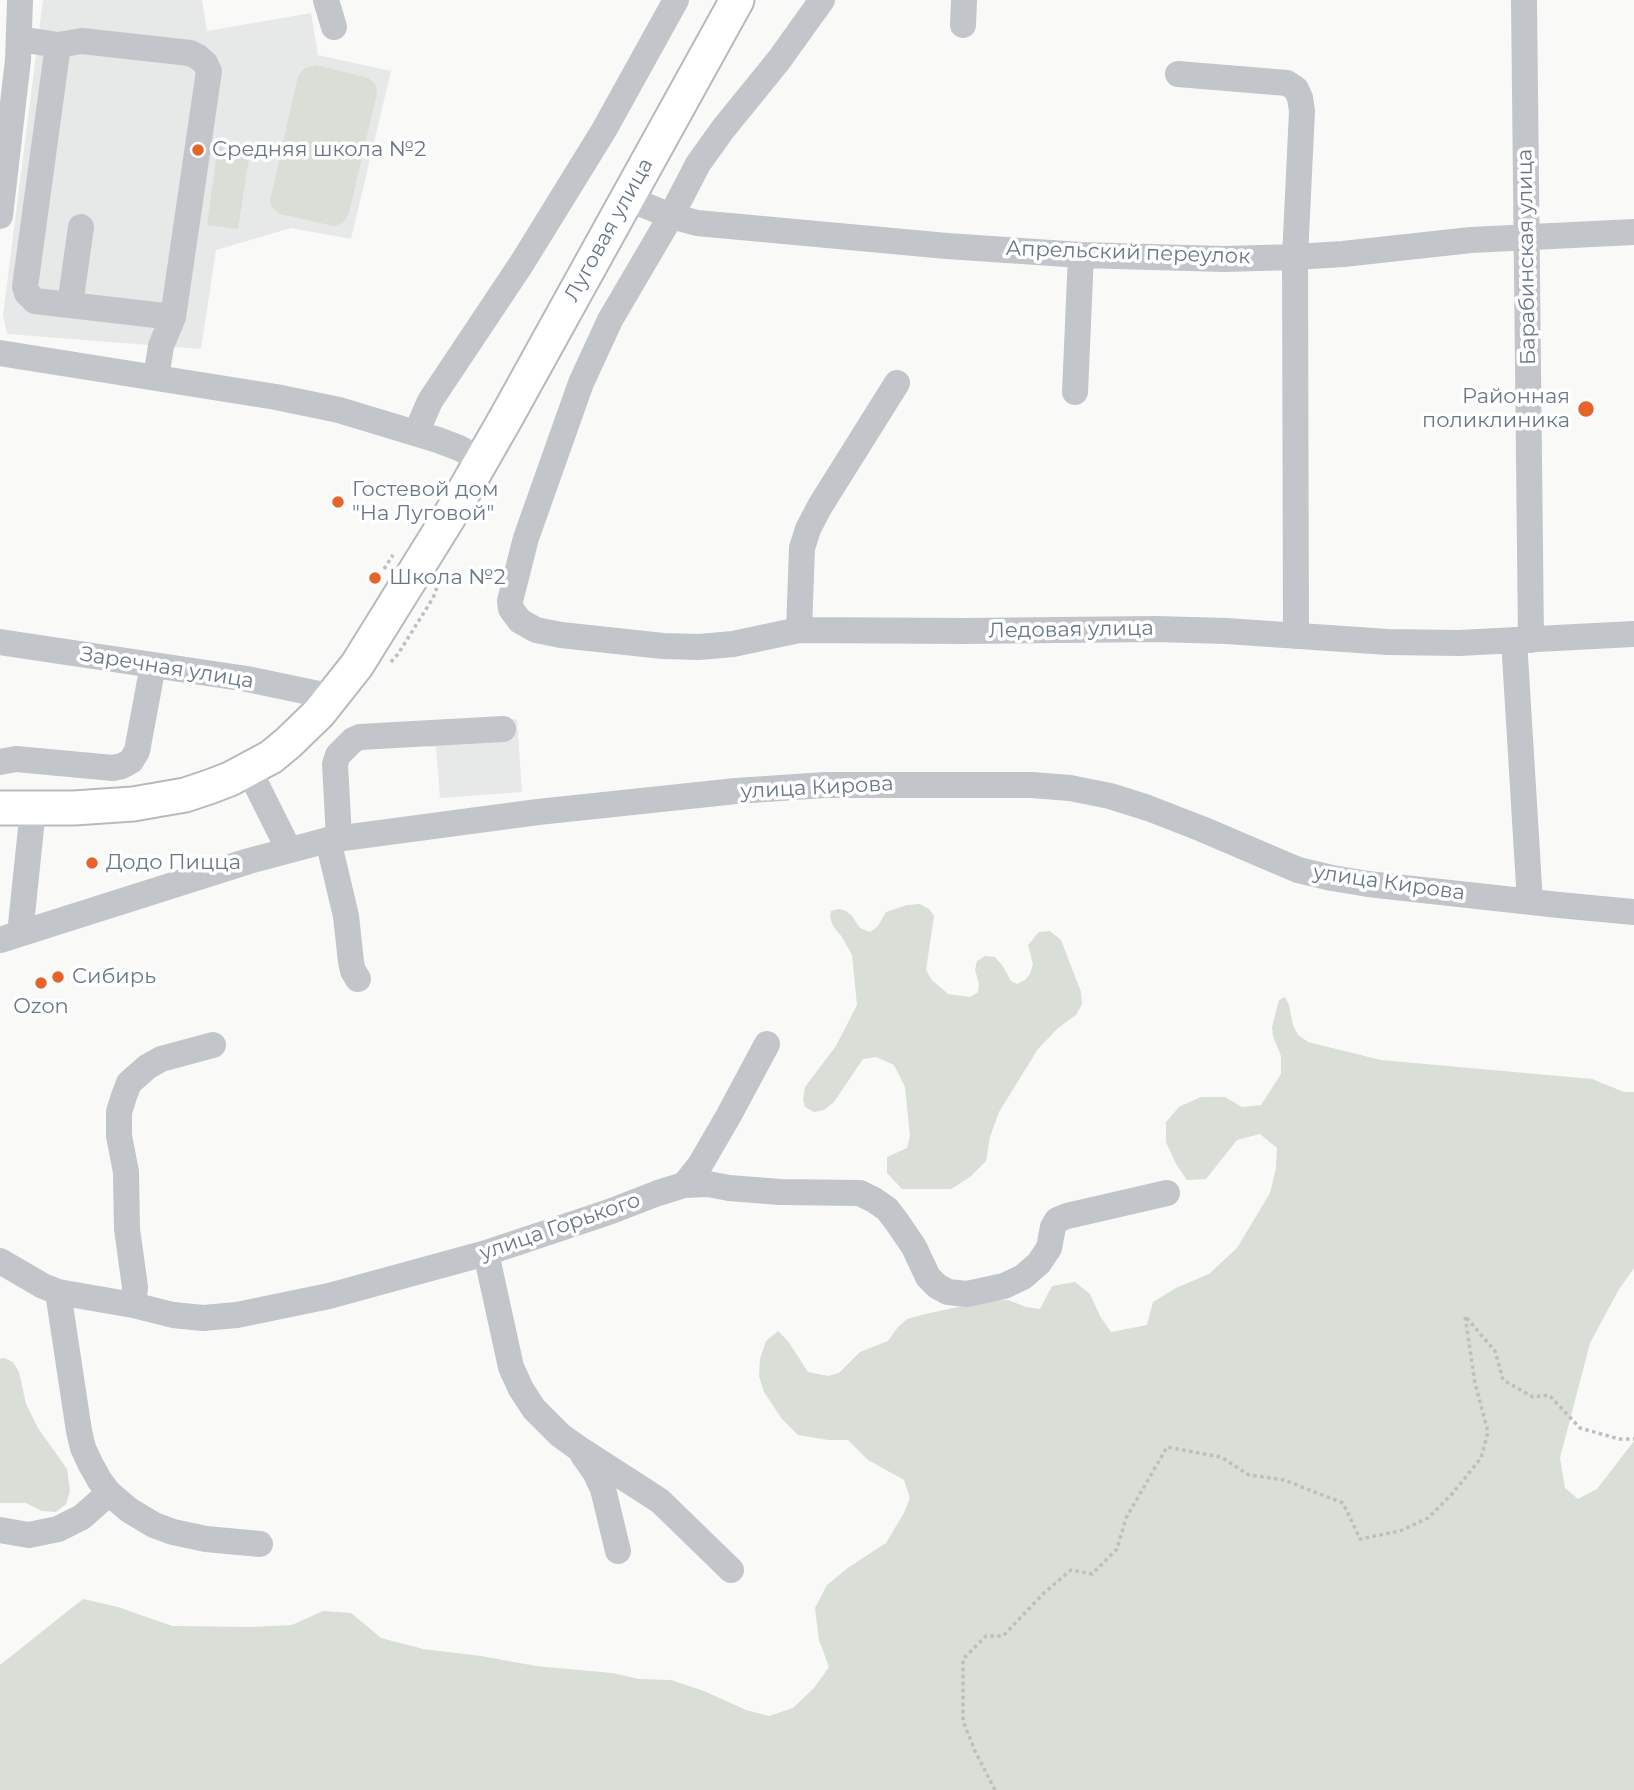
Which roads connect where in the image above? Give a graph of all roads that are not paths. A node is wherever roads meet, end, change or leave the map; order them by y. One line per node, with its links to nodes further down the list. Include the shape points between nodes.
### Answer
1 (20, 0): 8 (street)
2 (326, 0): 7 (street)
3 (676, 0): 26 (street, via 604,130 523,263 430,401)
4 (737, 0): 12 (main road, Луговая улица)
5 (822, 0): 14 (street, via 698,164)
6 (1524, 0): 17 (street, Барабинская улица)
7 (334, 27)
8 (19, 39): 9 (street); 11 (street)
9 (58, 45): 20 (street, via 25,287 35,301); 21 (street, via 82,41 190,53 209,71)
10 (1178, 74): 19 (street, via 1287,83 1296,89 1302,111)
11 (8, 80): 13 (street)
12 (627, 198): 14 (street, Апрельский переулок); 27 (main road, Луговая улица)
13 (0, 216)
14 (671, 216): 18 (street, Апрельский переулок, via 725,226); 28 (street, Ледовая улица, via 610,320 581,383 526,538 511,609 526,626 548,632 663,646 733,644)
15 (80, 227): 20 (street)
16 (1634, 232): 17 (street, Апрельский переулок)
17 (1527, 237): 19 (street, Апрельский переулок); 31 (street, Барабинская улица)
18 (1081, 255): 19 (street, Апрельский переулок); 25 (street)
19 (1295, 257): 30 (street)
20 (70, 305): 21 (street)
21 (173, 317): 23 (street, via 161,346)
22 (0, 353): 23 (street)
23 (156, 378): 26 (street, via 317,405)
24 (897, 383): 28 (street, via 808,529 802,548)
25 (1075, 392)
26 (416, 432): 27 (street)
27 (482, 460): 34 (main road, Луговая улица, via 377,635)
28 (799, 629): 30 (street, Ледовая улица, via 1156,629)
29 (1634, 634): 31 (street, Ледовая улица)
30 (1296, 636): 31 (street, Ледовая улица, via 1388,642)
31 (1522, 640): 43 (street, Барабинская улица)
32 (0, 642): 33 (street, Заречная улица)
33 (153, 665): 34 (street, Заречная улица); 36 (street, via 137,751 131,761 113,768 16,759)
34 (333, 697): 37 (main road, Луговая улица, via 302,730)
35 (503, 729): 40 (street, via 353,740 335,764)
36 (0, 762)
37 (260, 763): 39 (main road, Луговая улица, via 209,788 167,798 102,807); 41 (street)
38 (0, 808): 39 (main road, Луговая улица)
39 (33, 809): 42 (street)
40 (334, 839): 41 (street, улица Кирова); 43 (street, улица Кирова, via 736,791 825,785 1032,785 1110,796 1298,870 1332,878); 46 (street, via 351,962)
41 (289, 850): 45 (street, улица Кирова)
42 (12, 895): 45 (street)
43 (1530, 902): 44 (street, улица Кирова)
44 (1634, 912)
45 (10, 937)
46 (359, 979)
47 (767, 1044): 49 (street, via 706,1155)
48 (213, 1045): 54 (street, via 147,1067 129,1083 119,1112 127,1172)
49 (684, 1185): 50 (street, улица Горького, via 860,1193 887,1209 937,1286 967,1294 1023,1277 1049,1248 1057,1220); 51 (street, улица Горького)
50 (1167, 1193)
51 (486, 1253): 54 (street, улица Горького, via 329,1296 237,1315 203,1318); 55 (street, via 511,1367 521,1389 534,1409)
52 (0, 1261): 53 (street, улица Горького)
53 (58, 1292): 54 (street, улица Горького); 56 (street, via 83,1448)
54 (133, 1305)
55 (578, 1448): 59 (street, via 603,1489); 60 (street, via 660,1501)
56 (109, 1493): 57 (street, via 82,1517 58,1529 29,1535); 58 (street, via 129,1510 173,1532)
57 (0, 1530)
58 (260, 1544)
59 (618, 1551)
60 (731, 1570)

